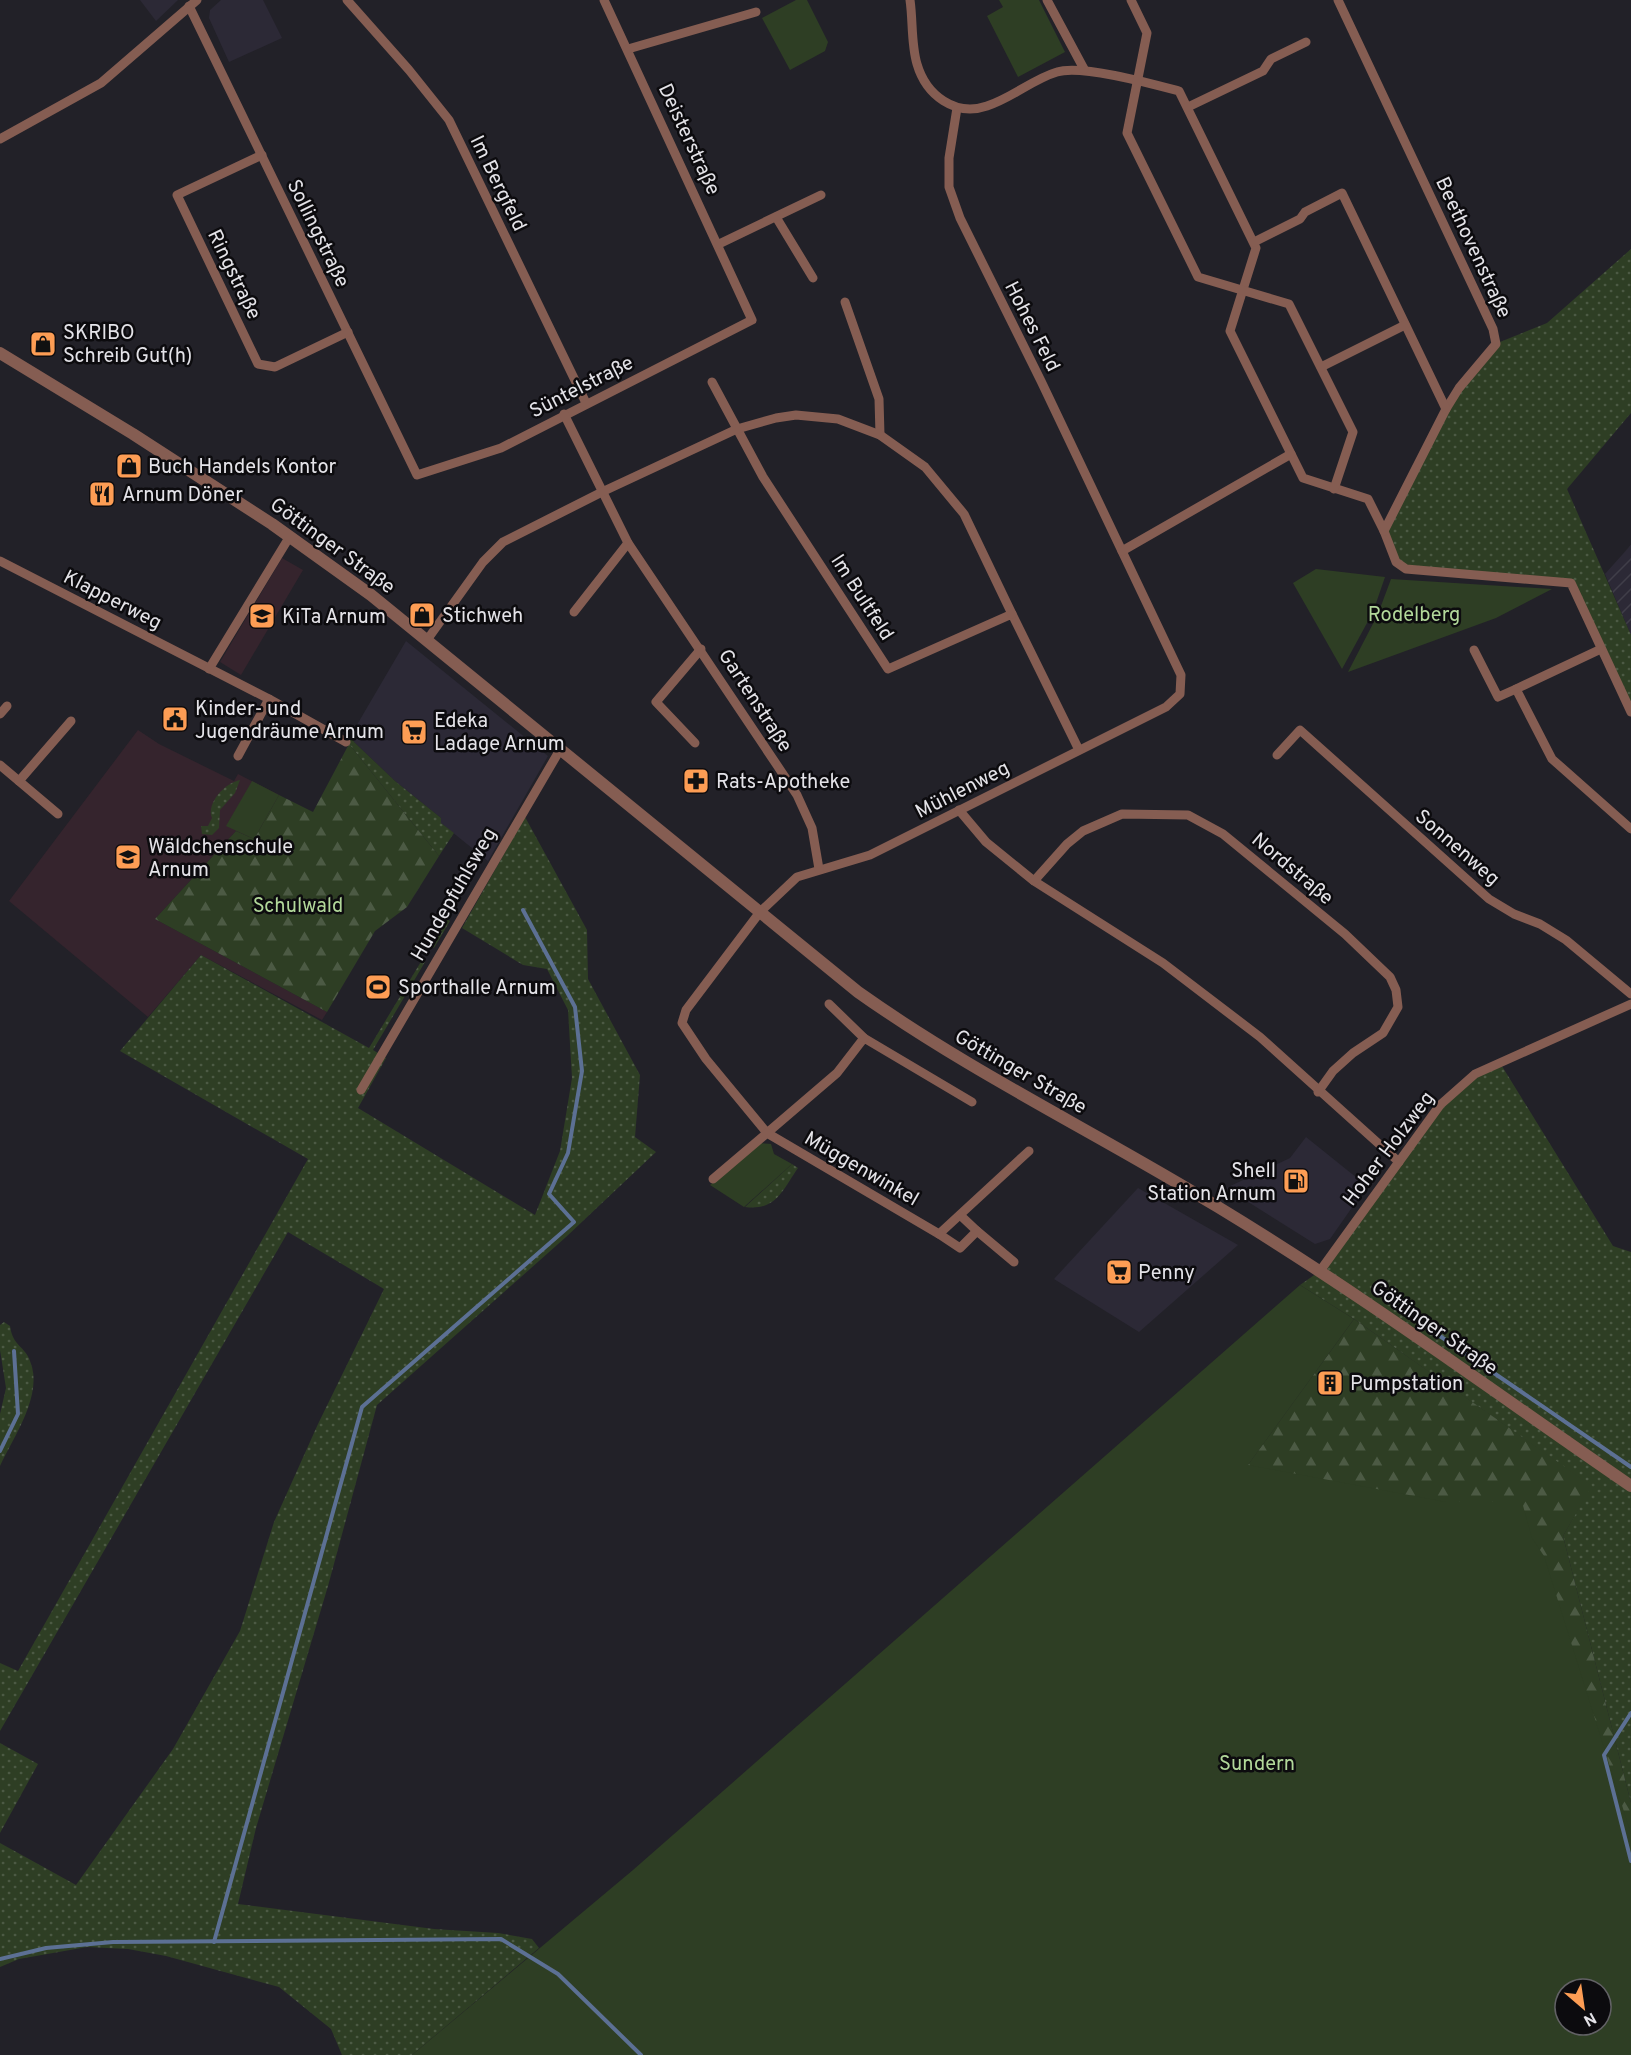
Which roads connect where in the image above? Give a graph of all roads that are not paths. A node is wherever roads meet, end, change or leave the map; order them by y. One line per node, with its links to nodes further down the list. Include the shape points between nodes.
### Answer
1 (347, 0): 30 (street, Im Bergfeld, via 449,120)
2 (604, 0): 10 (street, Deisterstraße)
3 (910, 0): 14 (street, via 921,74 940,100)
4 (1047, 0): 11 (street)
5 (1131, 0): 12 (street, via 1147,33)
6 (1338, 0): 31 (street, Beethovenstraße, via 1493,329 1496,344)
7 (193, 3): 15 (street, via 100,83); 16 (street, Sollingstraße)
8 (756, 12): 10 (street)
9 (1306, 42): 13 (street, via 1271,59 1263,71)
10 (628, 50): 20 (street, Deisterstraße)
11 (1084, 69): 12 (street); 14 (street, via 1058,72 985,107)
12 (1137, 82): 13 (street, via 1179,91); 22 (street, via 1126,133 1198,277)
13 (1188, 107): 19 (street)
14 (957, 108): 42 (street, Hohes Feld, via 949,187 960,218)
15 (0, 139)
16 (262, 155): 26 (street, Sollingstraße); 26 (street, Ringstraße, via 177,195 258,364 275,367)
17 (821, 195): 18 (street)
18 (776, 217): 20 (street); 21 (street)
19 (1254, 242): 22 (street, via 1256,248); 25 (street, via 1342,193)
20 (719, 244): 24 (street, Deisterstraße)
21 (813, 278)
22 (1242, 291): 28 (street, via 1289,304); 35 (street, via 1230,331)
23 (845, 302): 34 (street, via 879,399)
24 (750, 315): 30 (street, Süntelstraße, via 752,320)
25 (1405, 325): 28 (street); 31 (street)
26 (348, 332): 36 (street, Sollingstraße)
27 (0, 353): 40 (street, Göttinger Straße)
28 (1321, 367): 37 (street, via 1353,432)
29 (712, 382): 33 (street, Im Bultfeld)
30 (586, 403): 32 (street, Süntelstraße)
31 (1446, 409): 39 (street, Beethovenstraße)
32 (564, 414): 36 (street, Süntelstraße, via 501,448); 38 (street, Gartenstraße)
33 (737, 429): 34 (street, via 776,418 817,416 838,419); 38 (street); 45 (street, Im Bultfeld, via 763,477 888,669)
34 (880, 435): 45 (street, via 925,467 964,514)
35 (1291, 454): 37 (street, via 1303,478); 42 (street)
36 (417, 475)
37 (1334, 489): 39 (street, via 1368,499)
38 (604, 491): 41 (street, Gartenstraße); 46 (street, via 502,542 483,562)
39 (1384, 531): 47 (street, via 1396,562 1406,569 1571,583)
40 (290, 536): 46 (street, Göttinger Straße); 50 (street)
41 (628, 543): 44 (street); 48 (street, Gartenstraße)
42 (1122, 551): 52 (street, Hohes Feld, via 1181,675)
43 (0, 561): 50 (street, Klapperweg)
44 (574, 612)
45 (1012, 614): 61 (street)
46 (428, 640): 60 (street, Göttinger Straße)
47 (1601, 648): 51 (street); 55 (street)
48 (701, 649): 59 (street, Gartenstraße, via 656,702); 69 (street, Gartenstraße, via 797,795 812,828)
49 (1474, 650): 51 (street, via 1498,697)
50 (209, 669): 53 (street, Klapperweg)
51 (1516, 689): 68 (street, via 1552,759)
52 (1180, 694): 61 (street, Mühlenweg, via 1166,707)
53 (269, 699): 58 (street, Klapperweg); 63 (street)
54 (7, 706): 56 (street)
55 (1631, 712)
56 (0, 714)
57 (71, 721): 65 (street)
58 (346, 742)
59 (695, 743)
60 (561, 748): 71 (street, Göttinger Straße); 76 (street, Hundepfuhlsweg)
61 (1079, 750): 66 (street, Mühlenweg)
62 (1278, 755): 72 (street, Sonnenweg, via 1300,730 1489,899 1566,940)
63 (238, 756)
64 (0, 765): 65 (street)
65 (19, 781): 67 (street)
66 (959, 810): 69 (street, Mühlenweg, via 870,855); 70 (street, via 986,842)
67 (58, 814)
68 (1631, 829)
69 (819, 870): 71 (street, Mühlenweg, via 797,877)
70 (1034, 881): 77 (street, via 1163,963 1260,1037); 77 (street, Nordstraße, via 1083,831 1122,814 1188,815 1223,834 1345,934 1390,977 1396,990 1398,1007 1383,1033 1333,1071)
71 (760, 912): 79 (street, Müggenwinkel, via 686,1010 682,1023); 87 (street, Göttinger Straße, via 898,1021 1177,1182)
72 (1631, 994)
73 (829, 1004): 75 (street)
74 (1631, 1004): 81 (street, Hoher Holzweg, via 1475,1074 1440,1105)
75 (864, 1038): 78 (street); 79 (street, Müggenwinkel, via 837,1073)
76 (361, 1090)
77 (1318, 1092): 81 (street)
78 (972, 1102)
79 (766, 1133): 82 (street, Müggenwinkel); 85 (street, Müggenwinkel)
80 (1029, 1151): 83 (street)
81 (1399, 1162): 87 (street, Hoher Holzweg)
82 (713, 1179)
83 (960, 1215): 84 (street); 85 (street)
84 (977, 1231): 85 (street, Müggenwinkel, via 960,1248); 86 (street)
85 (939, 1234)
86 (1014, 1262)
87 (1320, 1271): 88 (street, Göttinger Straße)
88 (1631, 1486)

